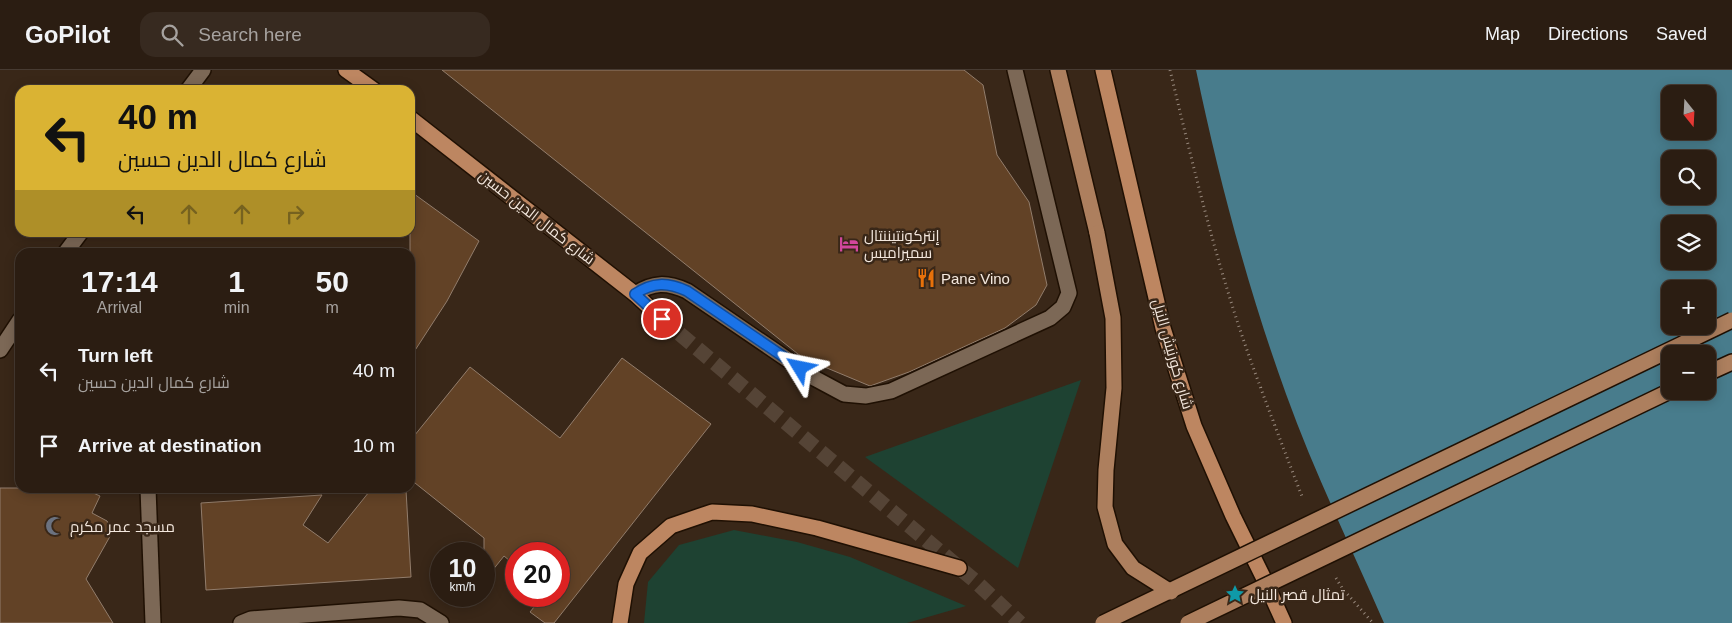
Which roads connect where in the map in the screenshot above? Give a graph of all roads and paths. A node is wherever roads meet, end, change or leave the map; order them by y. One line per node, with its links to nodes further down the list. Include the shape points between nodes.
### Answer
1 (203, 70): 8 (street)
2 (346, 70): 7 (highway)
3 (1015, 70): 12 (street, via 1069,293 1063,307 1050,318 891,391 866,396 844,394 816,379 674,285 646,286)
4 (1058, 70): 24 (main road, bridge, via 1114,318 1114,388 1105,507 1115,544 1132,568)
5 (1103, 70): 31 (highway, شارع كورنيش النيل, via 1163,328 1194,426 1232,516)
6 (1170, 70): 21 (path, via 1229,295 1252,366)
7 (367, 81)
8 (192, 85)
9 (415, 122): 12 (highway, شارع كمال الدين حسين)
10 (77, 237): 11 (street)
11 (69, 248)
12 (635, 294): 13 (highway, شارع كمال الدين حسين)
13 (662, 319)
14 (1732, 320): 24 (main road, bridge)
15 (15, 327): 16 (street)
16 (1, 348)
17 (1732, 362): 18 (main road)
18 (1716, 369)
19 (1661, 395): 30 (main road, bridge)
20 (148, 493): 25 (street)
21 (1306, 505)
22 (959, 568): 28 (highway, via 808,526 752,514 712,512 671,526 640,553 626,584)
23 (1334, 574): 32 (path)
24 (1171, 592): 29 (main road, bridge)
25 (153, 623)
26 (241, 623): 27 (street, via 251,619 399,608 420,610)
27 (441, 623)
28 (620, 623)
29 (1103, 623)
30 (1188, 623)
31 (1284, 623)
32 (1373, 623)

